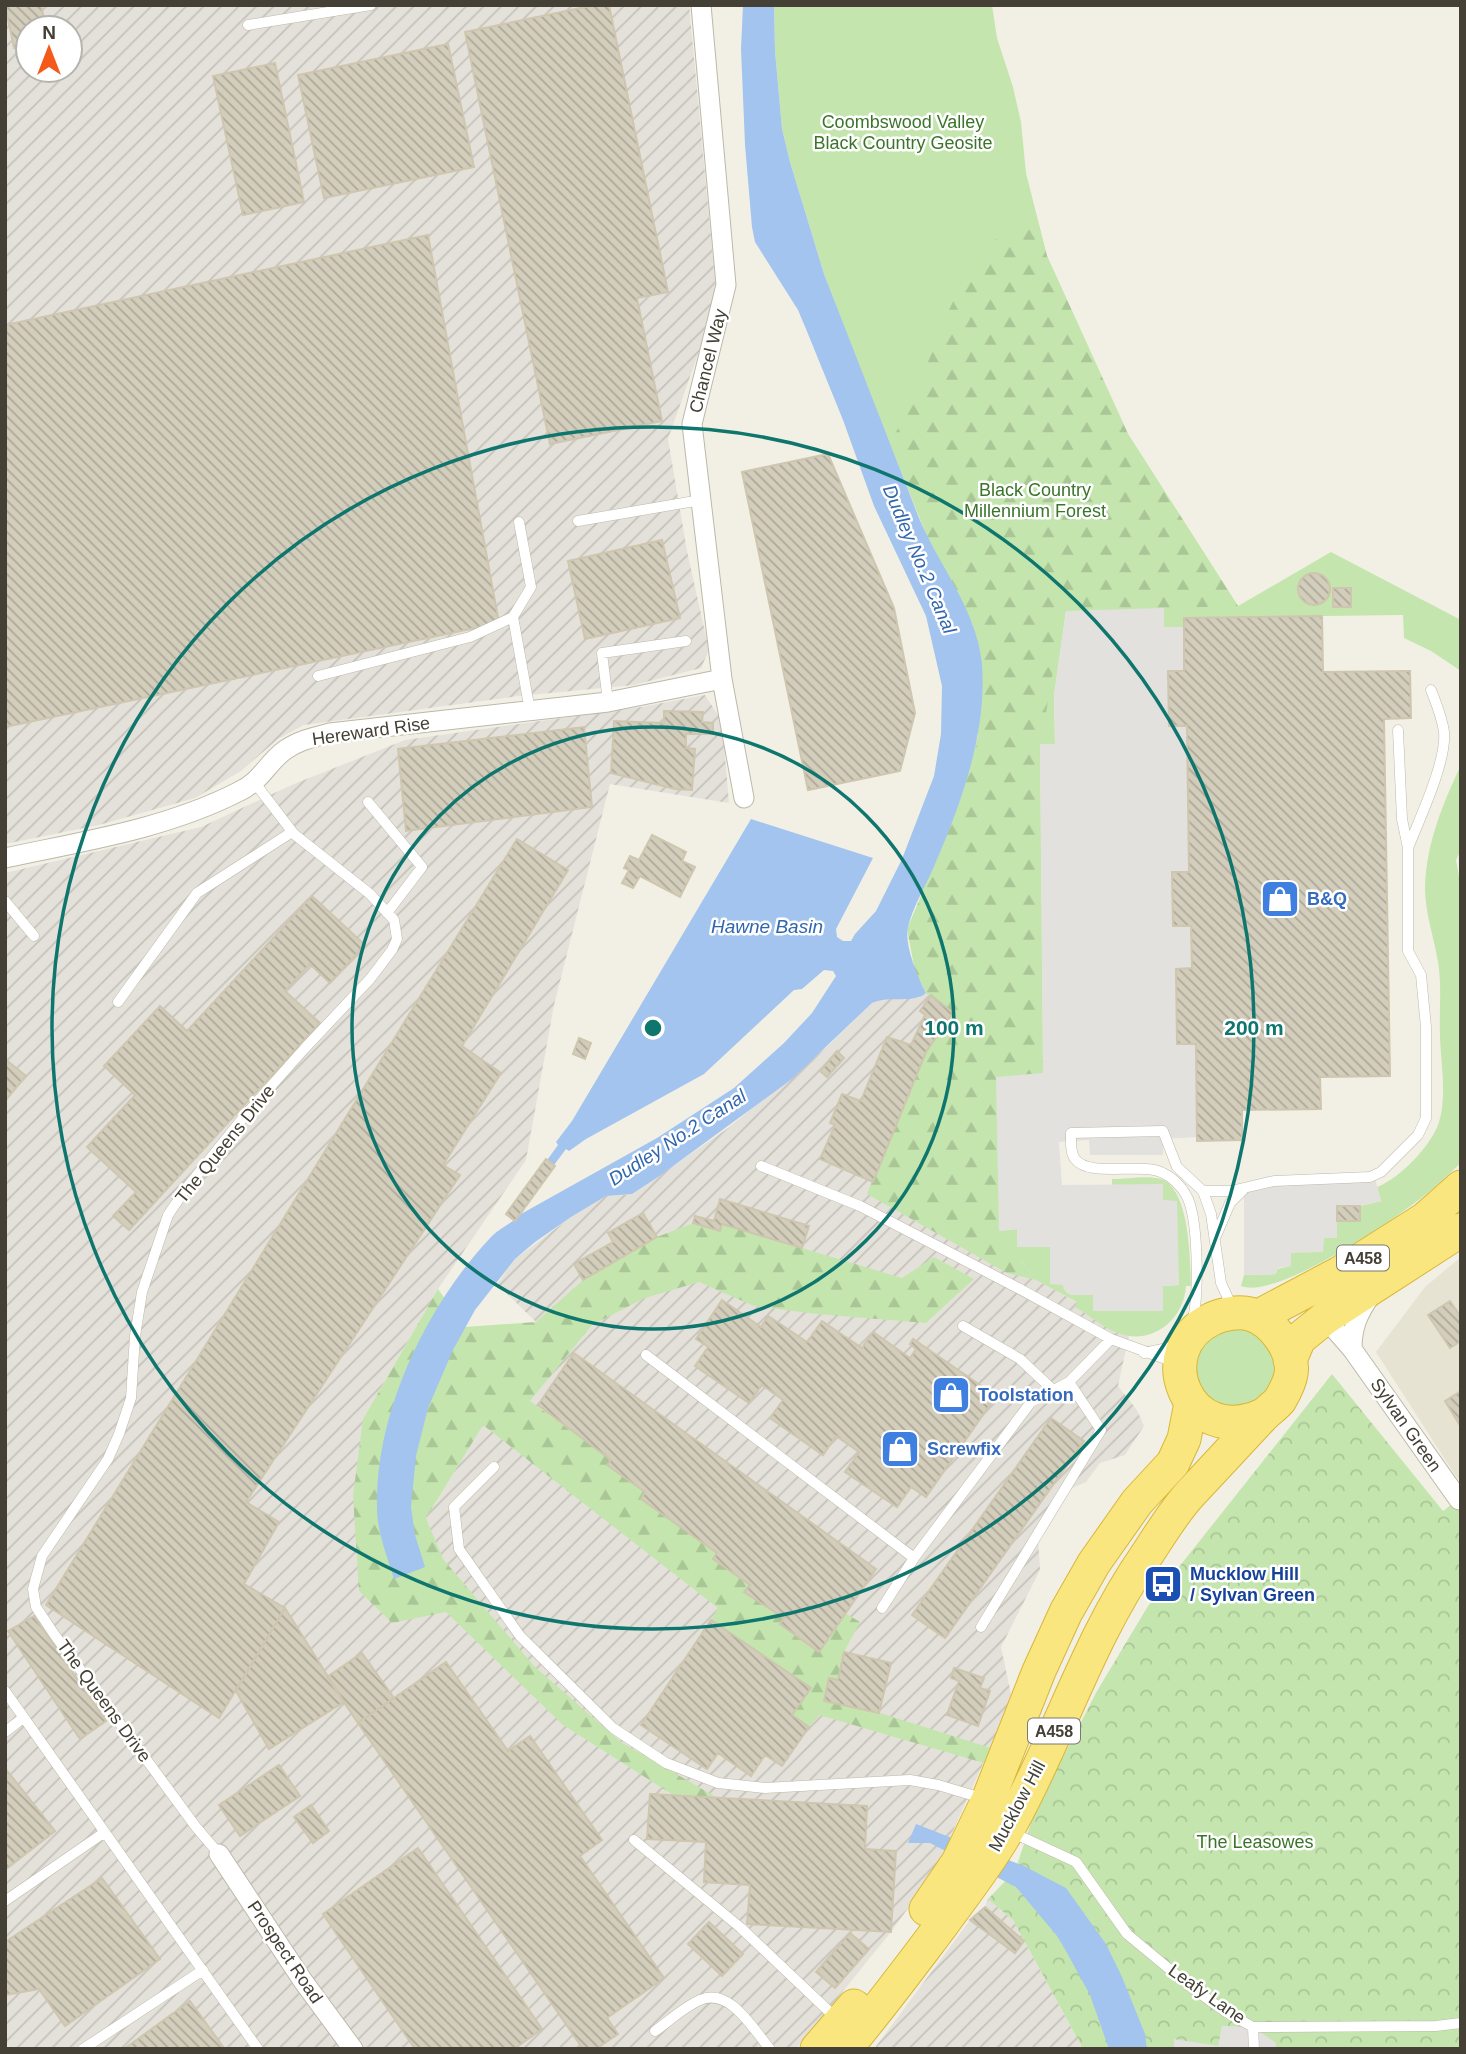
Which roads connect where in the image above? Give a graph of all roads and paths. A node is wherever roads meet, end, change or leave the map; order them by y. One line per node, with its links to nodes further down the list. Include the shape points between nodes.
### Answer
1 (371, 5): 3 (lane)
2 (701, 5): 4 (street, Chancel Way, via 726,285 692,424)
3 (248, 25)
4 (701, 500): 6 (lane); 10 (street, Chancel Way)
5 (519, 522): 7 (lane, via 531,587)
6 (578, 522)
7 (513, 617): 9 (lane, via 470,637); 13 (lane)
8 (686, 641): 12 (lane, via 602,653)
9 (318, 676)
10 (722, 679): 12 (street, Hereward Rise); 16 (street, Chancel Way)
11 (1431, 690): 19 (lane, via 1444,735 1440,761)
12 (608, 702): 13 (street, Hereward Rise)
13 (530, 712): 15 (street, Hereward Rise, via 330,733 286,750)
14 (1398, 730): 19 (lane, via 1402,819)
15 (255, 783): 18 (lane); 20 (street, Hereward Rise, via 201,810 158,824)
16 (744, 798)
17 (368, 802): 22 (lane, via 422,867)
18 (292, 832): 22 (lane); 24 (lane, via 197,893)
19 (1408, 848): 27 (lane, via 1408,951 1421,975 1426,1027 1423,1126 1381,1172 1370,1177 1273,1181)
20 (5, 858)
21 (5, 901): 23 (lane)
22 (387, 913): 57 (lane, The Queens Drive, via 394,920 397,939 392,950 247,1113 168,1215 142,1292 131,1398 119,1434 108,1459 42,1556 33,1589 36,1607 54,1633)
23 (34, 936)
24 (118, 1002)
25 (761, 1166): 35 (lane, via 860,1206)
26 (1461, 1187): 32 (highway, A458, via 1424,1219 1361,1259)
27 (1244, 1189): 28 (lane); 30 (lane, via 1230,1203)
28 (1203, 1191): 30 (lane); 38 (lane, via 1177,1167 1163,1131 1071,1133 1075,1159 1081,1163 1153,1169 1170,1178 1187,1196 1196,1289)
29 (1461, 1230): 31 (highway, Mucklow Hill / A458)
30 (1216, 1238): 32 (lane, via 1221,1283 1233,1308)
31 (1380, 1283): 33 (highway, Mucklow Hill / A458); 36 (street, via 1356,1317)
32 (1249, 1315): 38 (highway, A458, via 1223,1315 1204,1324 1193,1334); 40 (highway, via 1272,1326)
33 (1325, 1318): 36 (street, Sylvan Green); 40 (highway, Mucklow Hill / A458, via 1299,1339)
34 (963, 1326): 42 (lane, via 1020,1359)
35 (1111, 1339): 37 (lane); 41 (lane)
36 (1352, 1349): 46 (street, Sylvan Green)
37 (1144, 1353): 38 (lane); 38 (lane)
38 (1184, 1354): 43 (highway, Mucklow Hill / A458, via 1180,1382)
39 (646, 1355): 47 (lane)
40 (1290, 1360): 44 (highway, Mucklow Hill / A458, via 1284,1393)
41 (1069, 1382): 42 (lane); 49 (lane, via 1101,1430)
42 (1053, 1390): 47 (lane, via 1031,1402)
43 (1191, 1403): 44 (highway, via 1227,1422); 53 (highway, Mucklow Hill / A458, via 1184,1440 1173,1462 1137,1502 1066,1612)
44 (1263, 1415): 54 (highway, Mucklow Hill / A458, via 1189,1495 1121,1595 1077,1678)
45 (494, 1467): 53 (lane, via 454,1507 459,1549 520,1636 613,1728 666,1763 718,1783 765,1788 910,1780)
46 (1459, 1500)
47 (914, 1558): 48 (lane)
48 (882, 1608)
49 (981, 1628)
50 (5, 1691): 51 (lane)
51 (23, 1718): 52 (lane); 55 (lane)
52 (5, 1732)
53 (988, 1800): 63 (highway, Mucklow Hill / A458, via 958,1862)
54 (1008, 1830): 61 (lane, Leafy Lane, via 1076,1862 1127,1934 1191,1987); 63 (highway, Mucklow Hill / A458, via 875,2015)
55 (105, 1832): 58 (lane); 59 (lane)
56 (634, 1840): 63 (lane, via 741,1928)
57 (219, 1854): 66 (street, Prospect Road)
58 (5, 1901)
59 (203, 1970): 64 (lane); 65 (lane)
60 (1461, 2023): 61 (lane, Leafy Lane)
61 (1253, 2027): 69 (lane)
62 (655, 2031): 67 (lane, via 698,2000 713,1996 737,2010)
63 (851, 2038): 68 (highway, Mucklow Hill / A458)
64 (83, 2049)
65 (258, 2049)
66 (353, 2049)
67 (770, 2049)
68 (817, 2049)
69 (1254, 2049)

